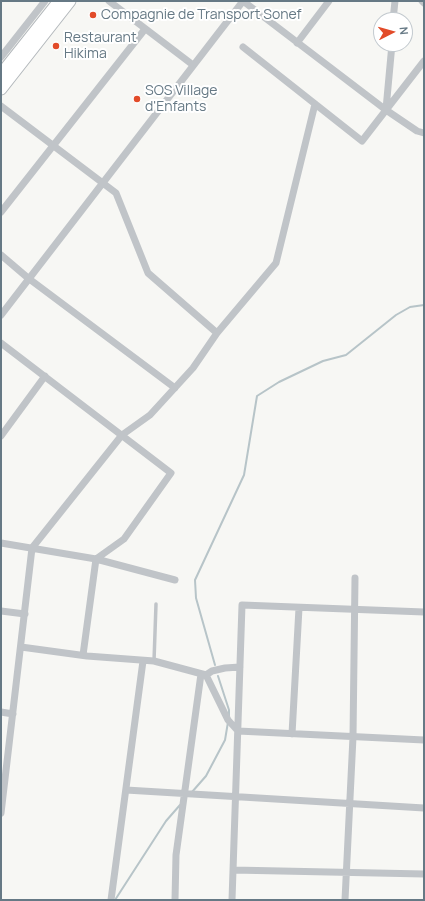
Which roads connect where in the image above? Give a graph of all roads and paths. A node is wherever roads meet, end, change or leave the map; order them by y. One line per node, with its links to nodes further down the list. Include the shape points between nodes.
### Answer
1 (45, 1): 13 (street)
2 (59, 1): 16 (main road)
3 (70, 1): 17 (main road)
4 (110, 1): 9 (street)
5 (243, 1): 10 (street); 15 (street)
6 (329, 1): 10 (street)
7 (395, 1): 8 (street)
8 (394, 12)
9 (145, 29): 15 (street); 22 (street)
10 (297, 43): 20 (street)
11 (243, 47): 18 (street)
12 (391, 52): 20 (street)
13 (1, 57)
14 (424, 61): 20 (street)
15 (193, 65): 23 (street)
16 (1, 74)
17 (1, 88)
18 (315, 104): 20 (street, via 362,141); 28 (street, via 276,263)
19 (1, 106): 22 (street)
20 (386, 110): 21 (street, via 416,131)
21 (424, 133)
22 (54, 145): 23 (street); 24 (street)
23 (103, 182): 26 (street); 28 (street, via 116,193 148,273)
24 (1, 212)
25 (1, 255): 26 (street)
26 (28, 278): 27 (street); 31 (street)
27 (1, 315)
28 (217, 333): 31 (street, via 193,368)
29 (1, 343): 30 (street)
30 (45, 376): 32 (street); 33 (street)
31 (175, 388): 32 (street, via 150,415)
32 (122, 435): 35 (street); 36 (street, via 171,473 124,540)
33 (1, 436)
34 (1, 543): 35 (street)
35 (32, 548): 36 (street); 44 (street)
36 (96, 559): 38 (street); 46 (street)
37 (355, 578): 41 (street)
38 (174, 580)
39 (156, 604): 48 (lane)
40 (298, 608): 41 (street); 49 (street, via 242,605); 54 (street)
41 (356, 610): 43 (street); 55 (street)
42 (1, 611): 44 (street)
43 (424, 612)
44 (25, 614): 45 (street)
45 (21, 647): 46 (street); 52 (street)
46 (83, 655): 47 (street)
47 (143, 661): 48 (street); 57 (street)
48 (154, 661): 50 (street)
49 (240, 667): 50 (street, via 224,668); 53 (street)
50 (204, 675): 53 (street, via 228,720); 58 (street)
51 (1, 712): 52 (street)
52 (13, 714): 62 (street)
53 (238, 732): 54 (street); 59 (street)
54 (292, 734): 55 (street)
55 (353, 737): 56 (street); 60 (street)
56 (424, 740)
57 (126, 790): 58 (street); 66 (street)
58 (185, 794): 59 (street); 67 (street, via 176,855)
59 (236, 797): 60 (street); 63 (street)
60 (348, 803): 61 (street); 64 (street)
61 (424, 808)
62 (1, 813)
63 (234, 870): 64 (street); 68 (street)
64 (346, 872): 65 (street); 69 (street)
65 (424, 874)
66 (111, 900)
67 (175, 900)
68 (232, 900)
69 (345, 900)

